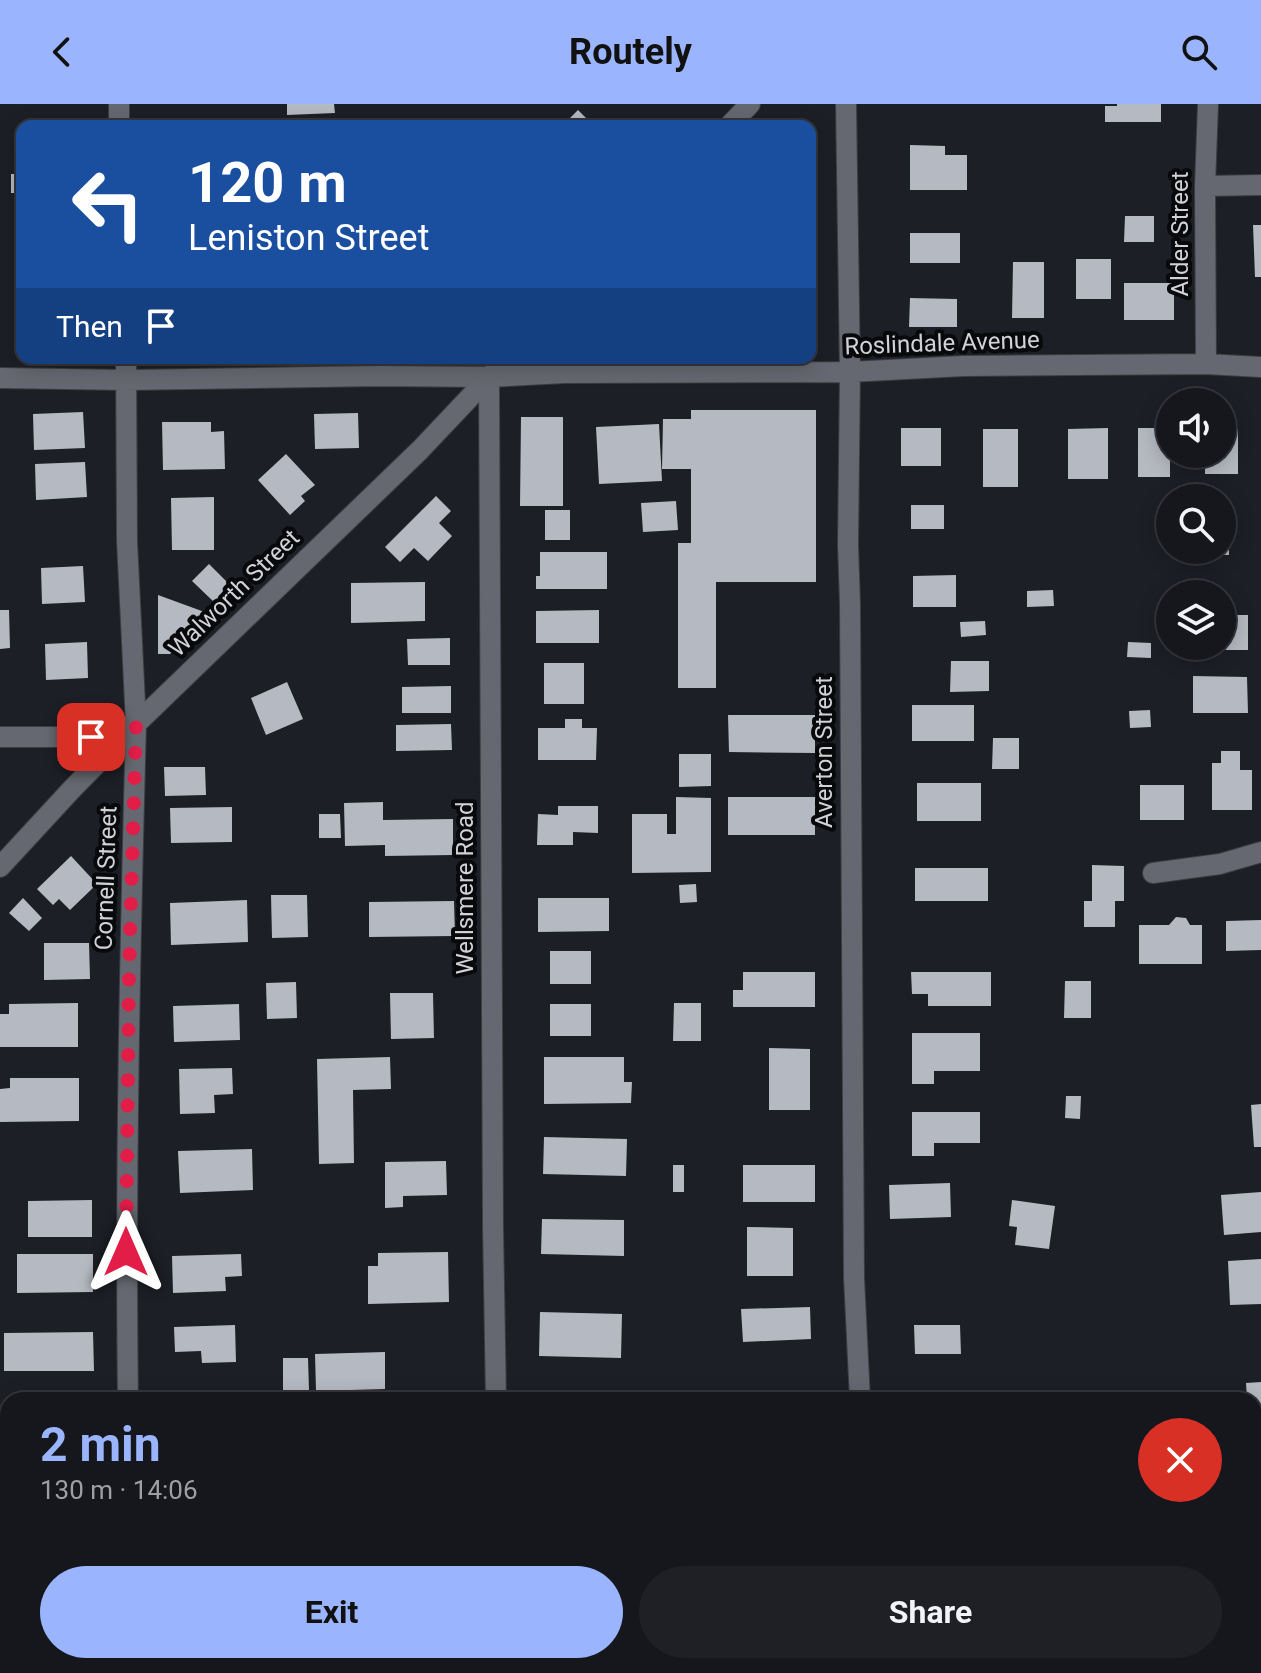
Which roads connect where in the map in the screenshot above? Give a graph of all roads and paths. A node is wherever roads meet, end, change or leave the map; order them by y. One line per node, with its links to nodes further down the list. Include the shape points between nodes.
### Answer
1 (750, 104): 4 (street)
2 (846, 104): 11 (street, Averton Street)
3 (1208, 104): 6 (street, Alder Street)
4 (735, 120)
5 (1261, 185): 6 (street)
6 (1205, 186): 9 (street, Alder Street)
7 (126, 364): 14 (street, Cornell Street)
8 (501, 364): 12 (street, Walworth Street)
9 (1206, 364): 10 (street, Roslindale Avenue); 11 (street, Roslindale Avenue)
10 (1261, 367)
11 (850, 372): 12 (street, Roslindale Avenue); 22 (street, Averton Street, via 854,1262)
12 (489, 377): 14 (street, Roslindale Avenue); 15 (street, Walworth Street); 21 (street, Wellsmere Road)
13 (0, 378): 14 (street, Roslindale Avenue)
14 (127, 380): 15 (street, Cornell Street, via 127,541)
15 (136, 724): 16 (street, via 91,737); 18 (street, Walworth Street); 20 (street, Cornell Street)
16 (0, 737)
17 (1261, 852): 19 (street)
18 (0, 867)
19 (1153, 873)
20 (128, 1392)
21 (496, 1392)
22 (860, 1392)

